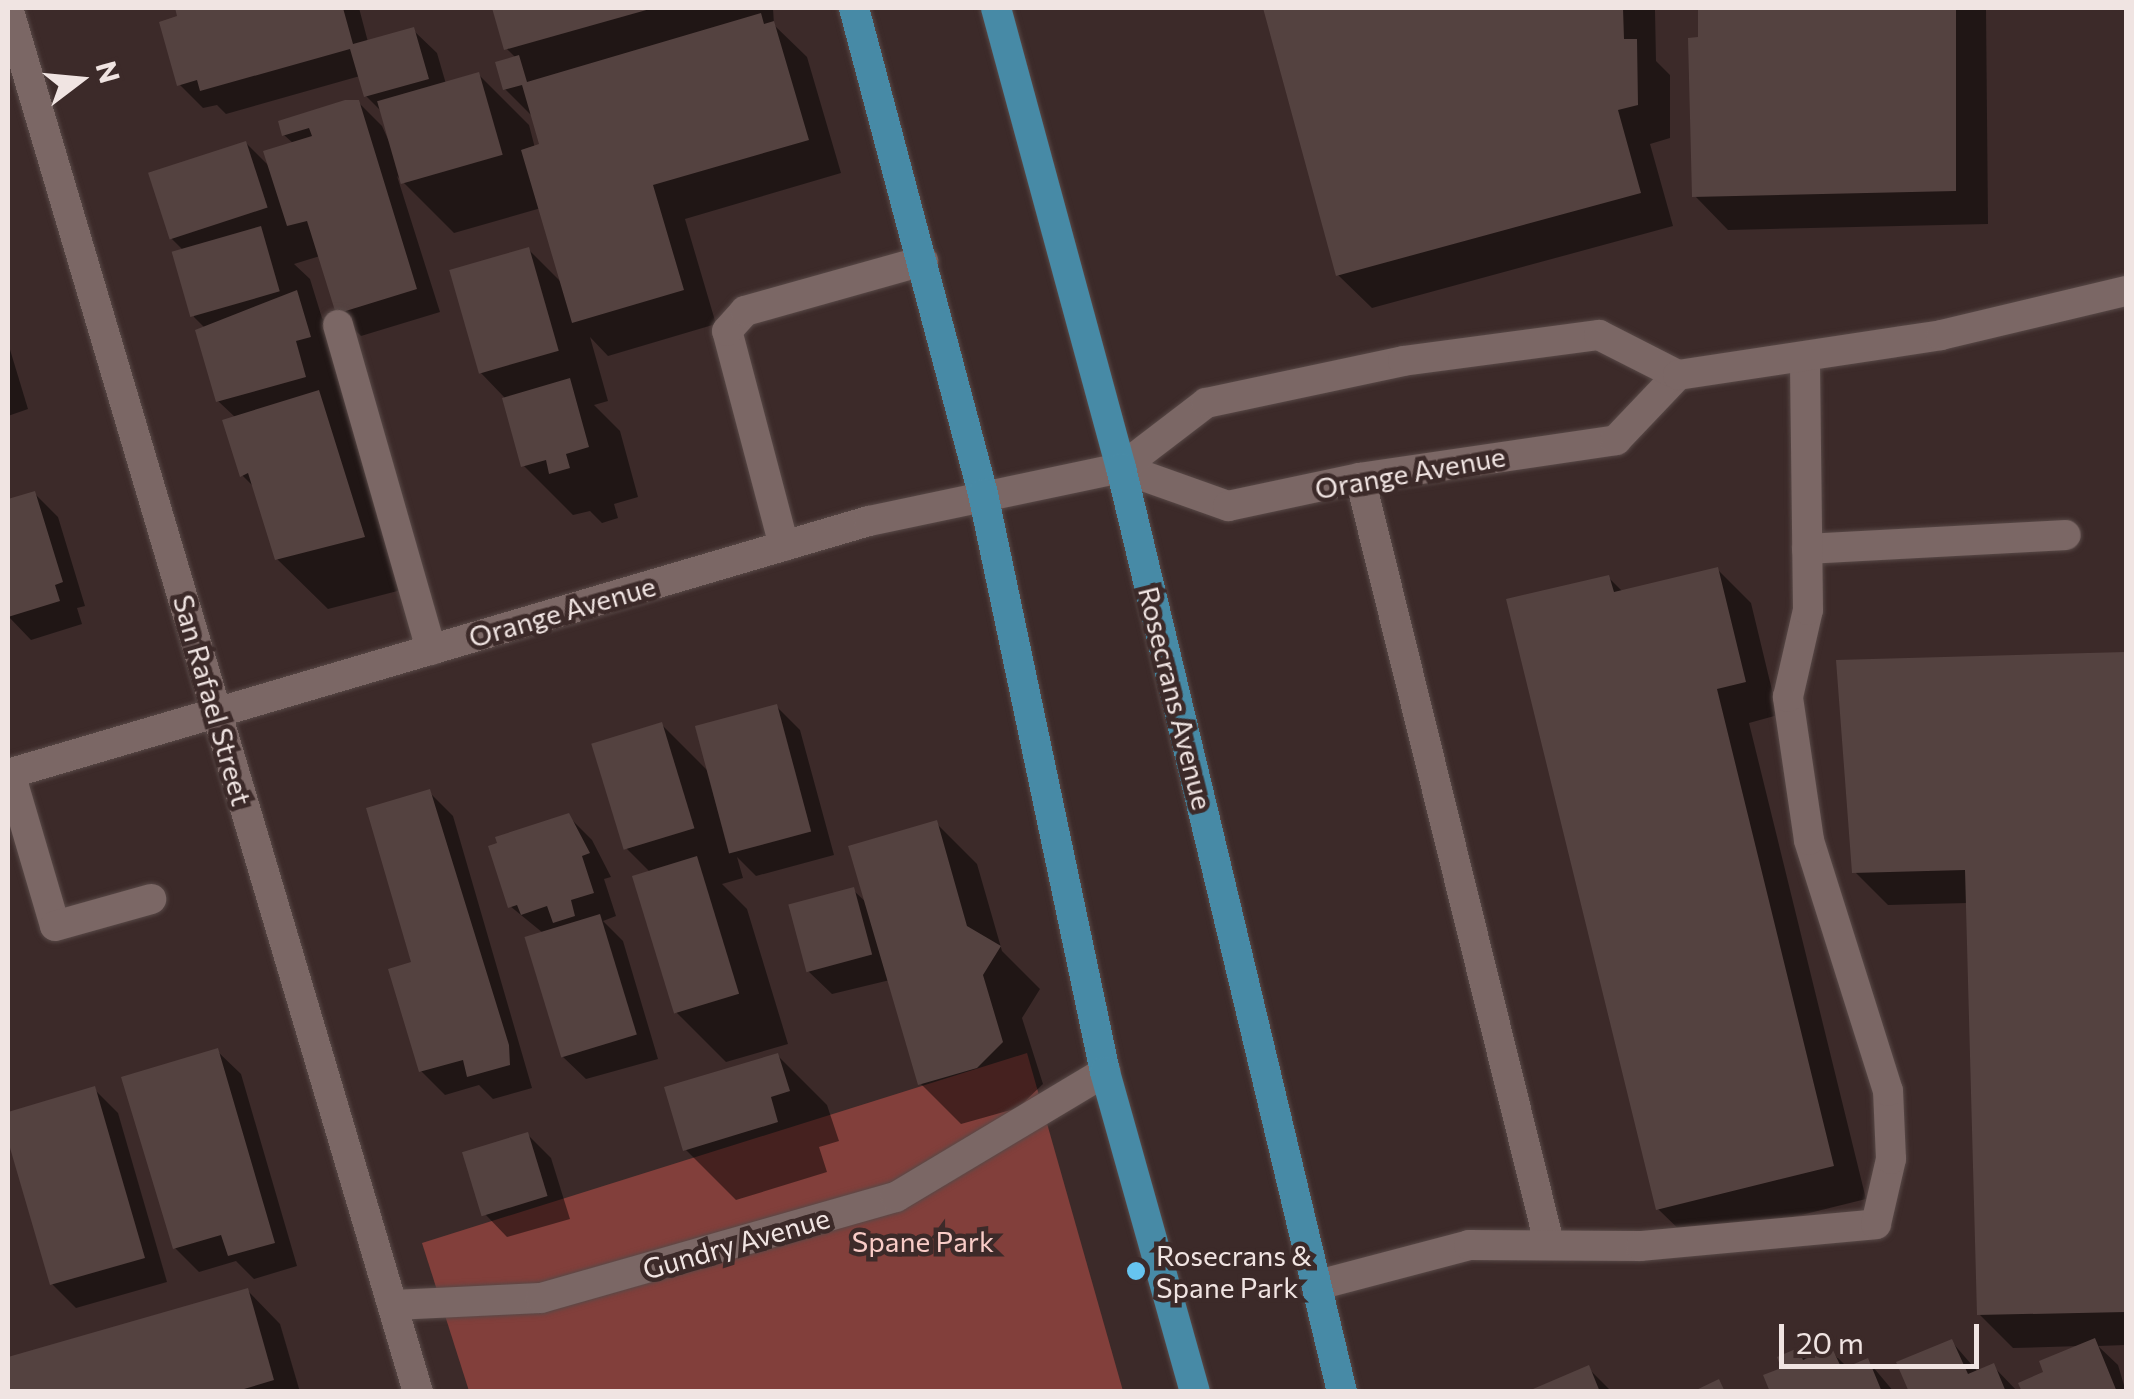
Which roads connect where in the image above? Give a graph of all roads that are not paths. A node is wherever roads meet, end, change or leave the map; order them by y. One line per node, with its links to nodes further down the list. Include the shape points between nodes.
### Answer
1 (8, 8): 16 (street, San Rafael Street)
2 (854, 8): 4 (main road)
3 (996, 8): 9 (main road, Rosecrans Avenue)
4 (923, 262): 11 (main road); 13 (street, via 745,311 727,331)
5 (2126, 291): 7 (street, via 1941,336)
6 (338, 325): 15 (street)
7 (1805, 358): 8 (street); 14 (street)
8 (1678, 375): 9 (street, Orange Avenue, via 1600,335 1403,361 1206,404); 10 (street, Orange Avenue, via 1616,440)
9 (1121, 468): 10 (street, Orange Avenue, via 1228,506); 11 (street, Orange Avenue); 21 (main road, Rosecrans Avenue)
10 (1360, 478): 20 (street)
11 (983, 494): 13 (street, Orange Avenue); 19 (main road)
12 (2066, 536): 14 (street)
13 (784, 546): 15 (street, Orange Avenue)
14 (1807, 549): 20 (street, via 1808,610 1788,697 1794,750 1809,840 1888,1092 1892,1159 1885,1204 1876,1224 1640,1246)
15 (431, 650): 16 (street, Orange Avenue)
16 (217, 712): 17 (street, Orange Avenue); 22 (street, San Rafael Street)
17 (9, 774): 18 (street, via 54,926)
18 (151, 899)
19 (1105, 1072): 22 (street, Gundry Avenue, via 896,1197 541,1298); 24 (main road)
20 (1549, 1243): 21 (street, via 1469,1246)
21 (1318, 1285): 25 (main road, Rosecrans Avenue)
22 (393, 1305): 23 (street, San Rafael Street)
23 (418, 1392)
24 (1195, 1392)
25 (1342, 1392)

